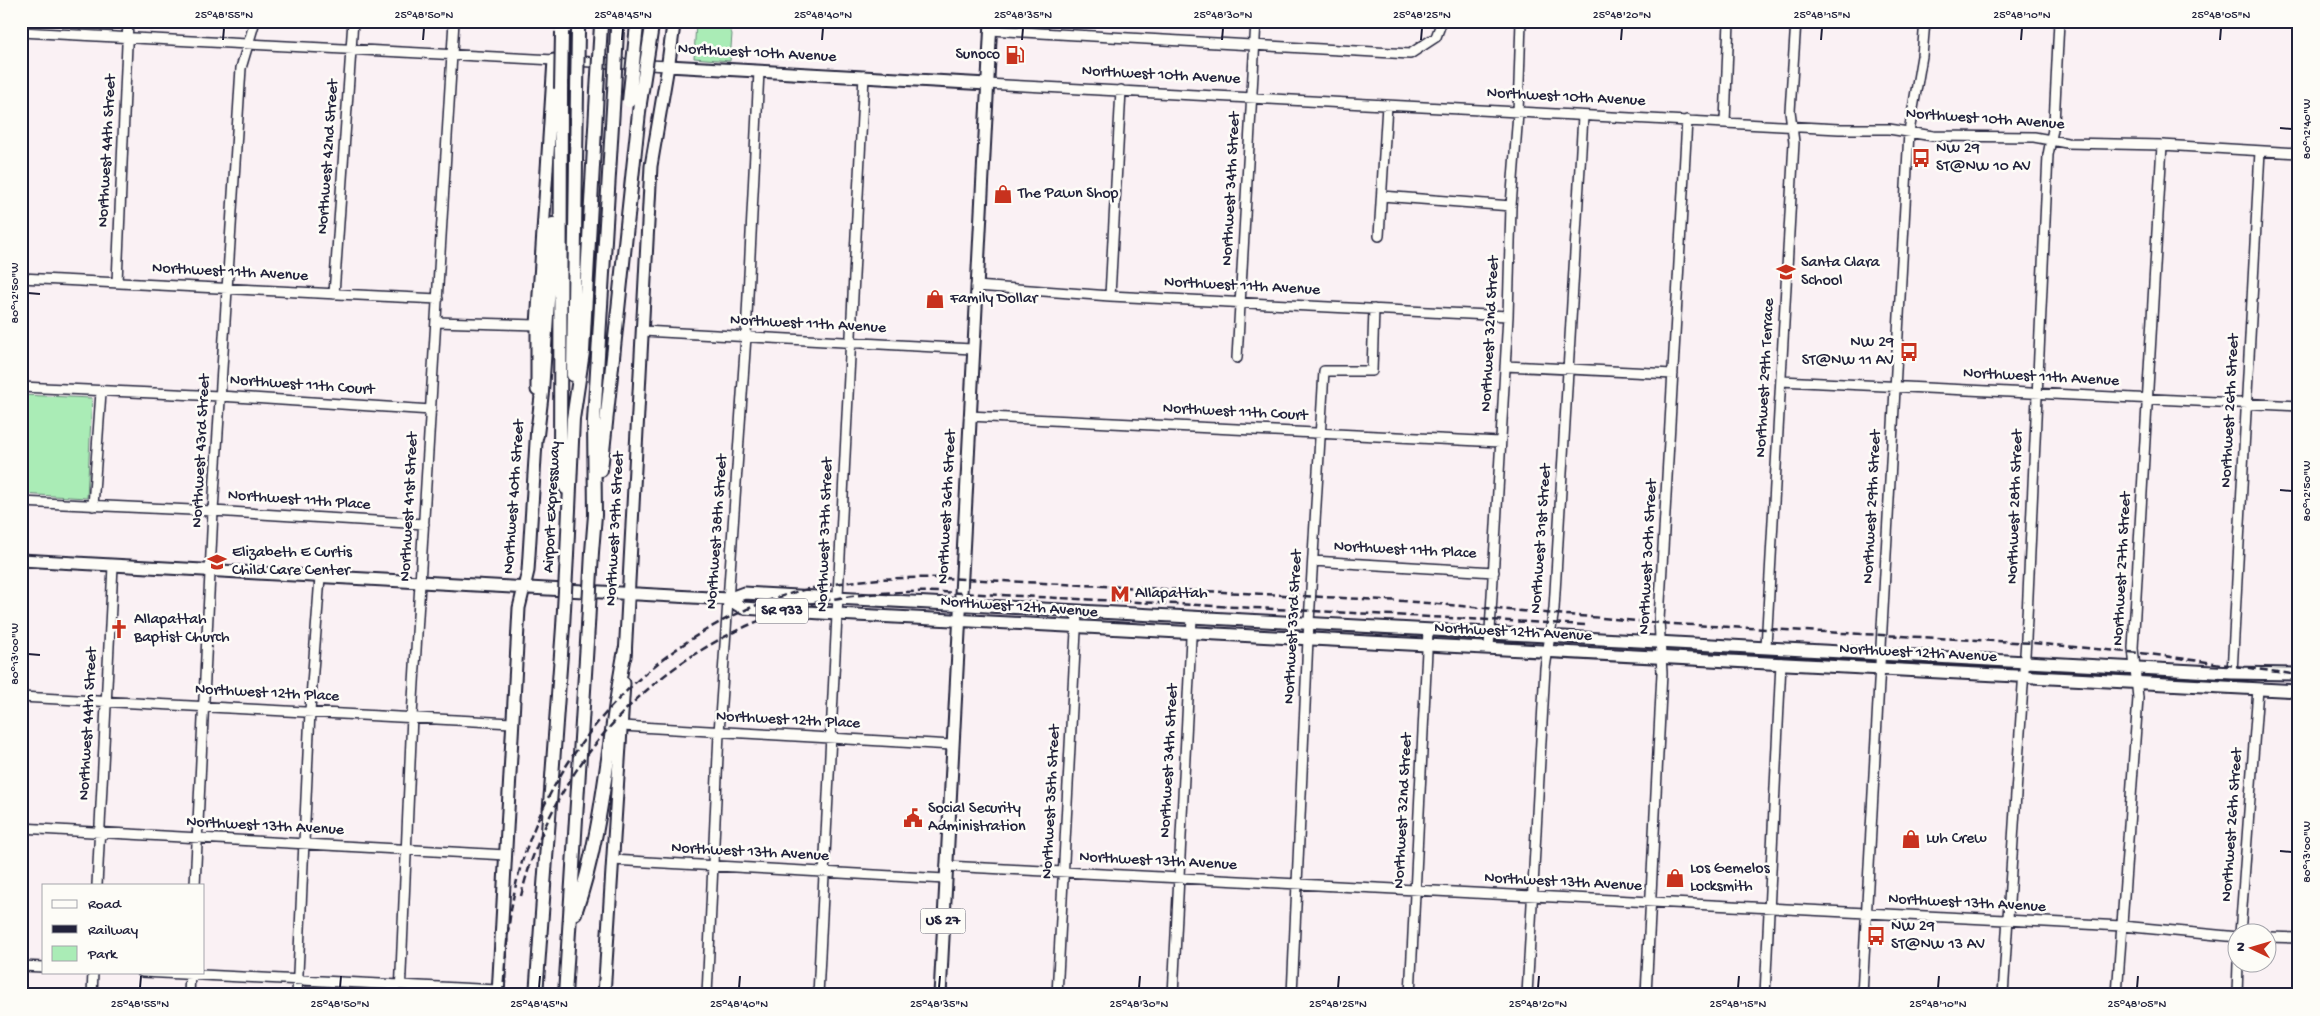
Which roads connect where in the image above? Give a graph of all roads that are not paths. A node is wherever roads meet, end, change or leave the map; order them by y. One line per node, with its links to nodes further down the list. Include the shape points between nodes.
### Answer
1 (22, 21): 21 (street)
2 (128, 21): 22 (street, Northwest 44th Street)
3 (255, 21): 23 (street, Northwest 43rd Street)
4 (353, 21): 25 (street, Northwest 42nd Street)
5 (454, 21): 26 (street, Northwest 41st Street)
6 (674, 21): 28 (highway)
7 (1256, 21): 24 (street, Northwest 34th Street)
8 (1442, 21): 24 (street, via 1436,36 1410,54)
9 (1521, 21): 36 (street, Northwest 32nd Street)
10 (1729, 21): 39 (street)
11 (1796, 21): 40 (street, Northwest 29th Terrace, via 1790,111)
12 (1925, 21): 42 (street, Northwest 29th Street)
13 (2059, 21): 43 (street, Northwest 28th Street)
14 (601, 23): 81 (highway, Airport Expressway, bridge, via 584,352)
15 (637, 23): 34 (highway, bridge)
16 (652, 24): 34 (highway, bridge)
17 (578, 25): 81 (highway, bridge)
18 (617, 25): 89 (highway, bridge, via 594,421)
19 (991, 26): 24 (street); 31 (main road, Northwest 36th Street / US 27)
20 (562, 27): 41 (highway, bridge)
21 (21, 32): 22 (street, Northwest 10th Avenue)
22 (128, 37): 23 (street, Northwest 10th Avenue); 51 (street, Northwest 44th Street)
23 (247, 44): 25 (street, Northwest 10th Avenue); 53 (street, Northwest 43rd Street, via 240,68)
24 (1255, 44): 33 (street, Northwest 34th Street)
25 (351, 49): 26 (street, Northwest 10th Avenue); 54 (street, Northwest 42nd Street)
26 (452, 54): 27 (street, Northwest 10th Avenue); 56 (street, Northwest 41st Street)
27 (554, 60): 28 (street, Northwest 10th Avenue); 61 (main road, Northwest 40th Street)
28 (668, 66): 29 (main road, Northwest 10th Avenue); 62 (main road, Northwest 39th Street, via 651,166)
29 (759, 71): 30 (main road, Northwest 10th Avenue); 63 (street, Northwest 38th Street)
30 (864, 76): 31 (main road, Northwest 10th Avenue); 64 (street, Northwest 37th Street)
31 (987, 84): 32 (street, Northwest 10th Avenue); 52 (main road, Northwest 36th Street / US 27)
32 (1122, 90): 33 (street, Northwest 10th Avenue); 55 (street)
33 (1251, 98): 35 (street, Northwest 10th Avenue); 57 (street, Northwest 34th Street)
34 (634, 102): 89 (highway, via 632,174 607,422)
35 (1387, 105): 36 (street, Northwest 10th Avenue); 47 (street)
36 (1518, 113): 37 (street, Northwest 10th Avenue); 48 (street, Northwest 32nd Street)
37 (1583, 116): 38 (street, Northwest 10th Avenue); 68 (street, Northwest 31st Street)
38 (1687, 120): 39 (street, Northwest 10th Avenue); 69 (street, Northwest 30th Street)
39 (1724, 122): 40 (street, Northwest 10th Avenue)
40 (1792, 126): 42 (street, Northwest 10th Avenue); 70 (street, Northwest 29th Terrace, via 1794,142)
41 (561, 127): 83 (highway, via 542,392); 86 (highway, via 560,465)
42 (1909, 132): 43 (street, Northwest 10th Avenue, via 1933,136 2001,135); 71 (street, Northwest 29th Street)
43 (2051, 140): 44 (street, Northwest 10th Avenue); 74 (street, Northwest 28th Street)
44 (2162, 145): 45 (street, Northwest 10th Avenue); 76 (street, Northwest 27th Street)
45 (2260, 150): 46 (street, Northwest 10th Avenue); 77 (street, Northwest 26th Street)
46 (2299, 152)
47 (1382, 196): 48 (street); 49 (street)
48 (1511, 206): 59 (street, Northwest 32nd Street)
49 (1379, 236)
50 (21, 278): 51 (street, Northwest 11th Avenue)
51 (116, 282): 53 (street, Northwest 11th Avenue)
52 (976, 286): 55 (street, Northwest 11th Avenue); 65 (main road, Northwest 36th Street / US 27)
53 (226, 289): 54 (street, Northwest 11th Avenue); 75 (street, Northwest 43rd Street)
54 (334, 294): 56 (street, Northwest 11th Avenue)
55 (1110, 296): 57 (street, Northwest 11th Avenue)
56 (438, 299): 60 (street, Northwest 41st Street)
57 (1241, 301): 58 (street, Northwest 11th Avenue); 66 (street, Northwest 34th Street)
58 (1374, 309): 59 (street, Northwest 11th Avenue); 82 (street, Northwest 33rd Street, via 1372,371 1324,371)
59 (1508, 316): 67 (street, Northwest 32nd Street)
60 (436, 322): 61 (street); 79 (street, Northwest 41st Street)
61 (537, 325): 83 (main road, Northwest 40th Street)
62 (643, 331): 63 (street, Northwest 11th Avenue); 99 (main road, Northwest 39th Street)
63 (746, 336): 64 (street, Northwest 11th Avenue); 100 (street, Northwest 38th Street)
64 (850, 342): 65 (street, Northwest 11th Avenue); 101 (street, Northwest 37th Street)
65 (972, 349): 80 (main road, Northwest 36th Street / US 27)
66 (1237, 358)
67 (1505, 366): 68 (street); 84 (street, Northwest 32nd Street)
68 (1567, 370): 69 (street); 112 (street, Northwest 31st Street)
69 (1673, 374): 114 (street, Northwest 30th Street)
70 (1781, 381): 71 (street, Northwest 11th Avenue); 116 (street, Northwest 29th Terrace)
71 (1895, 386): 74 (street, Northwest 11th Avenue); 121 (street, Northwest 29th Street)
72 (21, 387): 73 (street, Northwest 11th Court)
73 (101, 392): 75 (street, Northwest 11th Court); 87 (street)
74 (2036, 393): 76 (street, Northwest 11th Avenue); 124 (street, Northwest 28th Street)
75 (220, 396): 79 (street, Northwest 11th Court); 88 (street, Northwest 43rd Street)
76 (2147, 398): 77 (street, Northwest 11th Avenue); 126 (street, Northwest 27th Street)
77 (2246, 405): 78 (street, Northwest 11th Avenue); 128 (street, Northwest 26th Street)
78 (2299, 406)
79 (431, 410): 90 (street, Northwest 41st Street)
80 (969, 416): 82 (street, Northwest 11th Court); 102 (main road, Northwest 36th Street / US 27)
81 (572, 420): 86 (highway, Airport Expressway)
82 (1319, 432): 84 (street, Northwest 11th Court); 92 (street, Northwest 33rd Street)
83 (536, 435): 98 (main road, Northwest 40th Street, via 528,571)
84 (1500, 442): 95 (street, Northwest 32nd Street)
85 (21, 502): 87 (street, Northwest 11th Place)
86 (570, 503): 183 (highway, Airport Expressway, bridge)
87 (94, 506): 88 (street, Northwest 11th Place)
88 (213, 511): 90 (street, Northwest 11th Place); 94 (street, Northwest 43rd Street)
89 (594, 515): 168 (highway, bridge)
90 (424, 524): 97 (street, Northwest 41st Street)
91 (21, 560): 93 (main road, Northwest 12th Avenue)
92 (1313, 561): 95 (street, Northwest 11th Place); 107 (street, Northwest 33rd Street)
93 (113, 566): 94 (main road, Northwest 12th Avenue); 135 (street, Northwest 44th Street)
94 (212, 570): 96 (main road, Northwest 12th Avenue); 136 (street, Northwest 43rd Street)
95 (1494, 572): 111 (street, Northwest 32nd Street)
96 (320, 577): 97 (main road, Northwest 12th Avenue); 137 (street)
97 (421, 583): 98 (main road, Northwest 12th Avenue); 138 (street, Northwest 41st Street)
98 (523, 590): 99 (main road, Northwest 12th Avenue / SR 933); 139 (main road, Northwest 40th Street, via 519,608)
99 (629, 594): 100 (main road, Northwest 12th Avenue / SR 933); 118 (main road, Northwest 39th Street)
100 (728, 599): 101 (main road, Northwest 12th Avenue / SR 933, via 744,593); 104 (main road, Northwest 12th Avenue / SR 933, via 743,608); 141 (street, Northwest 38th Street)
101 (837, 599): 102 (main road, Northwest 12th Avenue / SR 933); 104 (street, Northwest 37th Street)
102 (960, 604): 103 (main road, Northwest 12th Avenue / SR 933); 106 (main road, Northwest 36th Street / US 27)
103 (1077, 612): 105 (main road, Northwest 12th Avenue / SR 933); 108 (street, Northwest 35th Street)
104 (837, 614): 106 (main road, Northwest 12th Avenue / SR 933); 142 (street, Northwest 37th Street)
105 (1192, 618): 107 (main road, Northwest 12th Avenue / SR 933); 110 (street, Northwest 34th Street)
106 (959, 620): 108 (main road, Northwest 12th Avenue / SR 933); 143 (main road, Northwest 36th Street / US 27)
107 (1309, 622): 109 (main road, Northwest 12th Avenue / SR 933); 113 (street, Northwest 33rd Street)
108 (1076, 628): 110 (main road, Northwest 12th Avenue / SR 933); 153 (street, Northwest 35th Street)
109 (1428, 630): 111 (main road, Northwest 12th Avenue / SR 933); 115 (street, Northwest 32nd Street)
110 (1191, 633): 113 (main road, Northwest 12th Avenue / SR 933); 155 (street, Northwest 34th Street)
111 (1490, 633): 112 (main road, Northwest 12th Avenue / SR 933); 117 (street, Northwest 32nd Street)
112 (1550, 635): 114 (main road, Northwest 12th Avenue / SR 933); 120 (street, Northwest 31st Street)
113 (1308, 639): 115 (main road, Northwest 12th Avenue / SR 933); 159 (street, Northwest 33rd Street)
114 (1660, 642): 116 (main road, Northwest 12th Avenue / SR 933); 122 (street, Northwest 30th Street)
115 (1427, 645): 117 (main road, Northwest 12th Avenue / SR 933); 160 (street, Northwest 32nd Street)
116 (1766, 647): 119 (main road, Northwest 12th Avenue / SR 933); 123 (main road, via 1758,654 1729,654)
117 (1489, 648): 120 (main road, Northwest 12th Avenue / SR 933)
118 (626, 650): 140 (main road, Northwest 39th Street); 168 (highway, via 614,704 594,839 584,887)
119 (1832, 650): 121 (main road, Northwest 12th Avenue / SR 933); 125 (main road, via 1817,656 1791,656)
120 (1547, 651): 122 (main road, Northwest 12th Avenue / SR 933); 161 (street, Northwest 31st Street)
121 (1880, 653): 124 (main road, Northwest 12th Avenue / SR 933); 127 (street, Northwest 29th Street)
122 (1661, 657): 123 (main road, Northwest 12th Avenue / SR 933); 162 (street, Northwest 30th Street)
123 (1709, 659): 125 (main road, Northwest 12th Avenue / SR 933)
124 (2024, 660): 126 (main road, Northwest 12th Avenue / SR 933); 130 (street, Northwest 28th Street)
125 (1781, 663): 127 (main road, Northwest 12th Avenue / SR 933); 163 (street)
126 (2135, 667): 128 (main road, Northwest 12th Avenue / SR 933); 131 (street, Northwest 27th Street)
127 (1879, 668): 130 (main road, Northwest 12th Avenue / SR 933); 164 (street, Northwest 29th Street)
128 (2232, 673): 129 (main road, Northwest 12th Avenue / SR 933)
129 (2299, 674)
130 (2023, 676): 131 (main road, Northwest 12th Avenue / SR 933); 165 (street, Northwest 28th Street)
131 (2136, 682): 132 (main road, Northwest 12th Avenue / SR 933); 167 (street, Northwest 27th Street, via 2138,698)
132 (2258, 689): 133 (main road, Northwest 12th Avenue / SR 933); 166 (street, Northwest 26th Street)
133 (2299, 692)
134 (21, 697): 135 (street, Northwest 12th Place)
135 (105, 701): 136 (street, Northwest 12th Place); 145 (street, Northwest 44th Street)
136 (205, 706): 137 (street, Northwest 12th Place); 146 (street, Northwest 43rd Street)
137 (310, 711): 138 (street, Northwest 12th Place); 147 (street)
138 (412, 716): 139 (street, Northwest 12th Place); 148 (street, Northwest 41st Street)
139 (512, 723): 149 (main road, Northwest 40th Street)
140 (622, 726): 141 (street, Northwest 12th Place); 150 (main road, Northwest 39th Street)
141 (719, 733): 142 (street, Northwest 12th Place); 151 (street, Northwest 38th Street)
142 (832, 738): 143 (street, Northwest 12th Place); 154 (street, Northwest 37th Street)
143 (952, 745): 152 (main road, Northwest 36th Street / US 27)
144 (21, 828): 145 (street, Northwest 13th Avenue)
145 (99, 832): 146 (street, Northwest 13th Avenue); 157 (street, Northwest 44th Street)
146 (198, 838): 147 (street, Northwest 13th Avenue); 158 (street, Northwest 43rd Street)
147 (304, 844): 148 (street, Northwest 13th Avenue); 177 (street)
148 (406, 850): 149 (street, Northwest 13th Avenue); 178 (street, Northwest 41st Street)
149 (506, 855): 179 (main road, Northwest 40th Street)
150 (612, 860): 151 (street, Northwest 13th Avenue); 185 (main road, Northwest 39th Street)
151 (714, 866): 154 (street, Northwest 13th Avenue); 187 (street, Northwest 38th Street)
152 (946, 866): 153 (street, Northwest 13th Avenue); 156 (main road, Northwest 36th Street / US 27)
153 (1063, 872): 155 (street, Northwest 13th Avenue); 190 (street, Northwest 35th Street)
154 (826, 873): 156 (street, Northwest 13th Avenue); 188 (street, Northwest 37th Street)
155 (1180, 878): 159 (street, Northwest 13th Avenue); 191 (street, Northwest 34th Street)
156 (945, 879): 189 (main road, Northwest 36th Street / US 27)
157 (97, 884)
158 (195, 884)
159 (1297, 884): 160 (street, Northwest 13th Avenue); 192 (street, Northwest 33rd Street)
160 (1415, 890): 161 (street, Northwest 13th Avenue); 193 (street, Northwest 32nd Street)
161 (1531, 897): 162 (street, Northwest 13th Avenue); 194 (street, Northwest 31st Street)
162 (1651, 903): 163 (street, Northwest 13th Avenue); 195 (street, Northwest 30th Street)
163 (1769, 909): 164 (street, Northwest 13th Avenue); 196 (street)
164 (1867, 914): 165 (street, Northwest 13th Avenue); 197 (street, Northwest 29th Street)
165 (2007, 922): 167 (street, Northwest 13th Avenue); 198 (street, Northwest 28th Street)
166 (2241, 924)
167 (2122, 926): 169 (street, Northwest 13th Avenue); 199 (street, Northwest 27th Street)
168 (570, 927): 184 (highway)
169 (2228, 936)
170 (2278, 937): 171 (street)
171 (2299, 938)
172 (21, 966): 173 (street)
173 (42, 967)
174 (93, 974): 180 (street)
175 (190, 974): 177 (street); 181 (street)
176 (2238, 974): 200 (street)
177 (298, 980): 178 (street); 182 (street)
178 (400, 990): 179 (street)
179 (498, 993)
180 (92, 995)
181 (189, 995)
182 (297, 995)
183 (534, 995)
184 (565, 995)
185 (604, 995): 186 (street)
186 (609, 995)
187 (707, 995)
188 (818, 995)
189 (940, 995)
190 (1057, 995)
191 (1173, 995)
192 (1292, 995)
193 (1410, 995)
194 (1527, 995)
195 (1646, 995)
196 (1765, 995)
197 (1862, 995)
198 (2003, 995)
199 (2117, 995)
200 (2237, 995)

